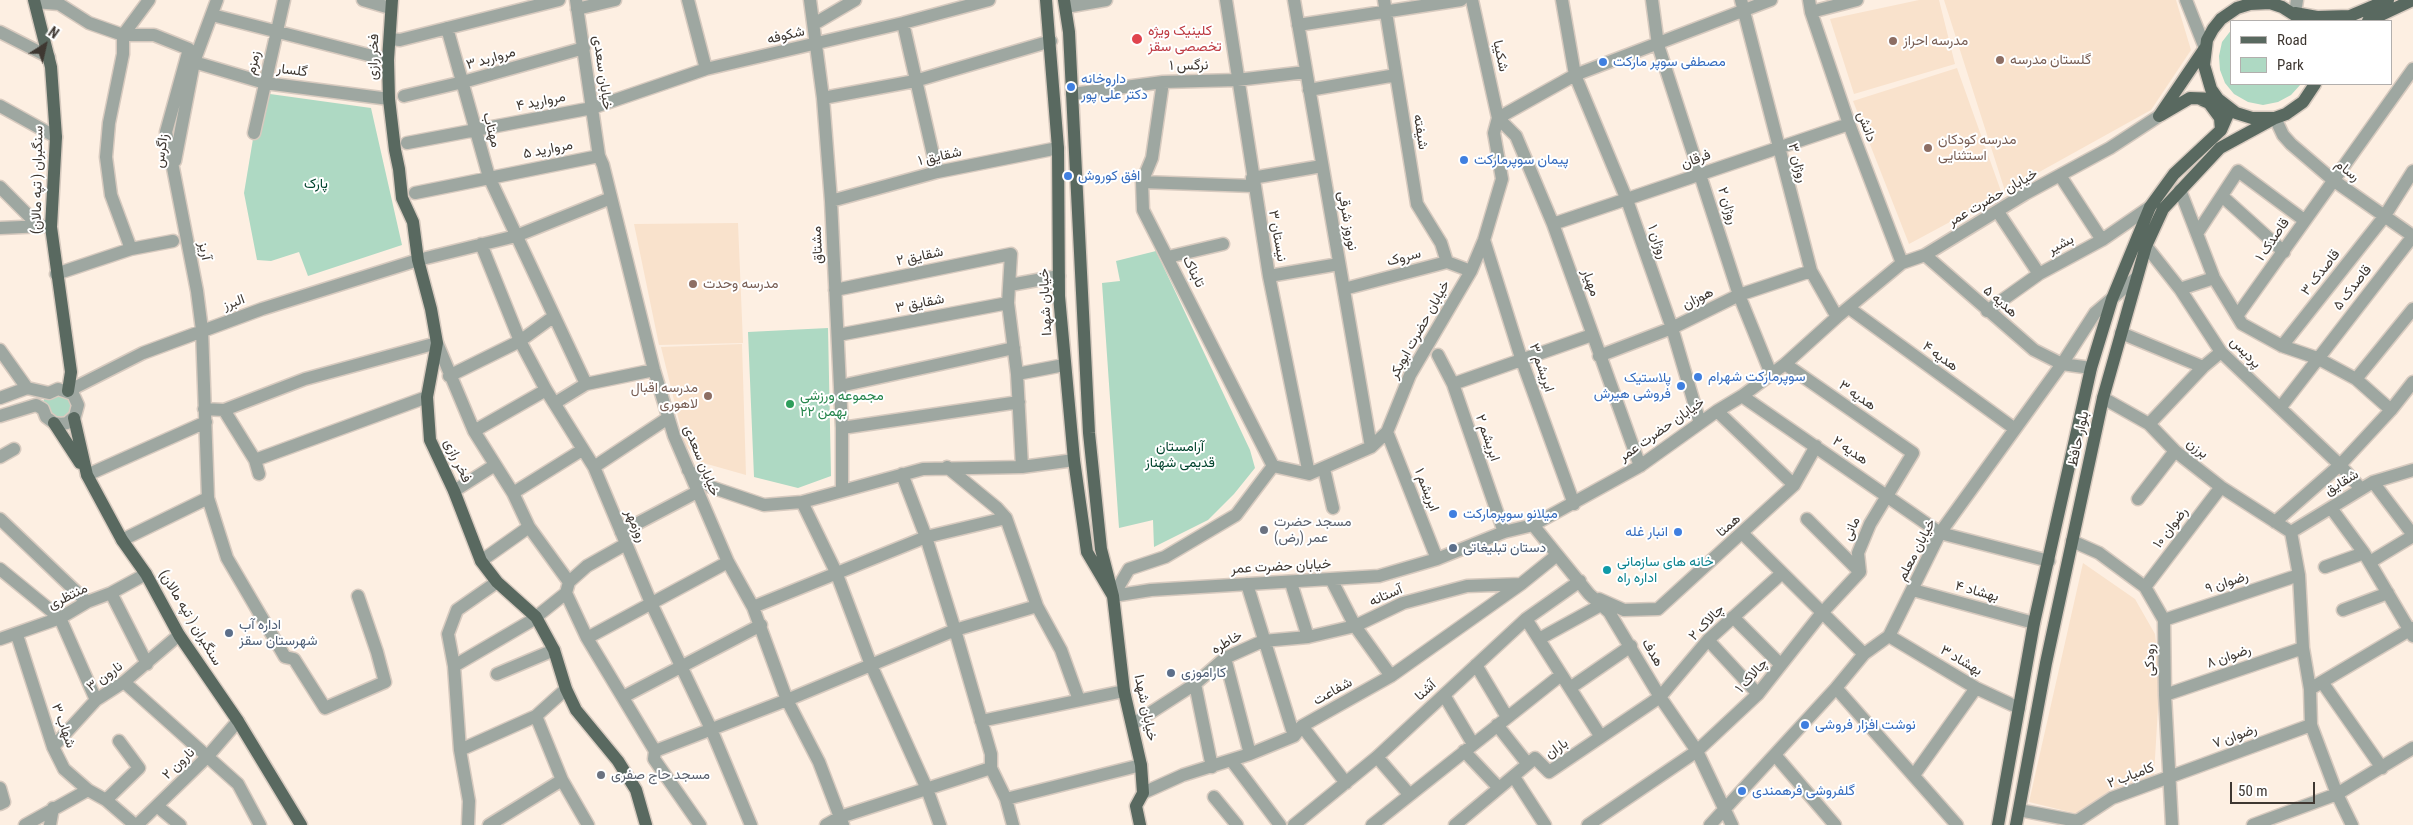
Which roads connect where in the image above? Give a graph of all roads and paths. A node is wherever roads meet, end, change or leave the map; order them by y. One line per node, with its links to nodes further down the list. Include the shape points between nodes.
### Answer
1 (35, 0): 44 (street, via 59,4 89,23); 51 (main road, سنگبران ( تپه مالان))
2 (217, 0): 35 (street, زاگرس)
3 (284, 0): 43 (street, زمزم)
4 (364, 0): 28 (street)
5 (560, 0): 41 (street)
6 (615, 0): 30 (street)
7 (688, 0): 54 (street)
8 (810, 0): 39 (street, مشتاق)
9 (855, 0): 39 (street)
10 (989, 0): 38 (street, شکوفه)
11 (1046, 0): 46 (main road, خیابان شهدا)
12 (1106, 0): 29 (street)
13 (1226, 0): 59 (street, نیستان ۳)
14 (1294, 0): 40 (street, نوروز شرقی)
15 (1461, 0): 31 (street)
16 (1472, 0): 75 (street, شکیبا)
17 (1562, 0): 58 (street, روژان ۱)
18 (1652, 0): 48 (street, روژان ۲)
19 (1771, 0): 32 (street)
20 (1857, 0): 33 (street)
21 (2186, 0): 50 (street)
22 (2244, 0): 34 (main road)
23 (2297, 0): 36 (street)
24 (2388, 0): 36 (main road, via 2350,16)
25 (2413, 0): 37 (main road)
26 (144, 2): 44 (street)
27 (2269, 2): 34 (main road); 36 (main road)
28 (391, 4): 45 (main road, فخر رازی)
29 (1065, 4): 66 (main road, خیابان شهدا)
30 (576, 5): 49 (street, خیابان سعدی)
31 (1385, 5): 40 (street); 57 (street, شیفته)
32 (1742, 6): 48 (street); 83 (street, روژان ۳)
33 (1810, 6): 77 (street, دانش)
34 (2231, 11): 50 (main road, via 2213,29)
35 (212, 15): 43 (street); 53 (street, زاگرس)
36 (2299, 17)
37 (2370, 20)
38 (903, 23): 47 (street, شکوفه); 60 (street)
39 (814, 24): 47 (street, مشتاق)
40 (1298, 25): 56 (street, نوروز شرقی)
41 (447, 28): 45 (street, via 400,40); 61 (street, مهتاب)
42 (0, 32): 51 (street)
43 (276, 32): 52 (street); 63 (street, زمزم)
44 (123, 35): 92 (street, زاگرس, via 154,35 189,49 166,132); 119 (street, via 123,54 109,123 106,157 111,195)
45 (390, 39): 52 (main road, فخر رازی)
46 (1051, 41): 60 (street); 84 (main road, خیابان شهدا)
47 (816, 44): 54 (street, شکوفه); 68 (street, مشتاق)
48 (1658, 44): 58 (street); 89 (street, روژان ۲)
49 (584, 48): 61 (street, مرواربد ۳); 73 (street, خیابان سعدی)
50 (2205, 48): 71 (main road, via 2206,77); 74 (main road)
51 (49, 58): 81 (main road, سنگبران ( تپه مالان))
52 (388, 60): 70 (main road, فخر رازی)
53 (194, 62): 63 (street, گلسار); 92 (street, زاگرس)
54 (706, 69): 73 (street, شکوفه)
55 (2413, 69): 93 (street, قاصدک ۱)
56 (1306, 72): 59 (street, نرگس ۱); 65 (street, نوروز شرقی)
57 (1396, 75): 65 (street); 124 (street, شیفته, via 1417,204 1442,243)
58 (1575, 75): 75 (street); 101 (street, روژان ۱)
59 (1237, 80): 62 (street, نرگس ۱); 95 (street, نیستان ۳)
60 (915, 81): 68 (street); 88 (street)
61 (463, 82): 67 (street, مرواربد ۳); 78 (street, مهتاب)
62 (1163, 82): 66 (street, نرگس ۱); 94 (street, تابناک, via 1152,158)
63 (265, 83): 70 (street, گلسار); 80 (street, زمزم)
64 (2314, 85): 76 (main road, بلوار حافظ, via 2303,102)
65 (1309, 90): 86 (street, نوروز شرقی)
66 (1072, 94): 283 (main road, خیابان شهدا, via 1089,433 1101,549)
67 (404, 96)
68 (823, 98): 102 (street, مشتاق)
69 (2190, 98): 71 (main road); 74 (main road); 79 (main road, via 2209,103 2220,118)
70 (389, 99): 123 (main road, فخر رازی, via 402,198 412,222)
71 (2220, 101): 76 (main road, via 2244,116); 79 (main road, via 2228,114)
72 (0, 106): 81 (street)
73 (592, 108): 78 (street, مروارید ۴); 85 (street, خیابان سعدی)
74 (2159, 116): 91 (street, خیابان حضرت عمر)
75 (1498, 118): 107 (street, مهیار, via 1516,136); 113 (street, خیابان حضرت ابوبکر, via 1494,133 1502,179)
76 (2275, 118): 93 (street, رسام, via 2291,144); 97 (main road, بلوار حافظ, via 2220,148)
77 (1849, 124): 83 (street, فرقان); 125 (street, دانش)
78 (475, 130): 82 (street, مروارید ۴); 90 (street, مهتاب)
79 (2221, 130): 103 (main road, بلوار حافظ, via 2174,174)
80 (254, 133)
81 (56, 137): 108 (main road, سنگبران ( تپه مالان))
82 (407, 143)
83 (1777, 146): 89 (street, فرقان); 128 (street, روژان ۳)
84 (1058, 148): 88 (street, شقایق ۱); 131 (main road, خیابان شهدا)
85 (599, 156): 90 (street, مروارید ۵); 100 (street, خیابان سعدی)
86 (1322, 166): 95 (street); 126 (street, نوروز شرقی)
87 (2413, 171): 105 (street, قاصدک ۳)
88 (937, 172): 102 (street, شقایق ۱)
89 (1702, 174): 101 (street, فرقان); 139 (street, روژان ۲)
90 (489, 177): 98 (street, مروارید ۵); 111 (street, مهتاب)
91 (2061, 177): 104 (street, خیابان حضرت عمر); 114 (street)
92 (173, 178): 149 (street, آریز)
93 (2333, 180): 105 (street, رسام); 106 (street, قاصدک ۱)
94 (1142, 182): 95 (street); 122 (street, تابناک, via 1143,210)
95 (1253, 182): 132 (street, نیستان ۳)
96 (0, 187): 108 (street)
97 (2180, 190): 110 (street); 118 (main road, بلوار حافظ, via 2163,209)
98 (415, 193)
99 (2222, 196): 106 (street, via 2238,171); 110 (street); 120 (street)
100 (611, 198): 111 (street, البرز); 168 (street, خیابان سعدی)
101 (1627, 200): 107 (street, فرقان); 148 (street, روژان ۱)
102 (831, 201): 138 (street, مشتاق)
103 (2150, 207): 114 (street, بشیر); 140 (main road, بلوار حافظ)
104 (1998, 212): 121 (street, خیابان حضرت عمر); 130 (street)
105 (2384, 218): 112 (street, رسام); 155 (street, قاصدک ۳)
106 (2304, 220): 120 (street, قاصدک ۱)
107 (1553, 224): 152 (street, مهیار)
108 (45, 226): 109 (street); 129 (main road, سنگبران ( تپه مالان))
109 (0, 228)
110 (2198, 232): 134 (street)
111 (516, 236): 116 (street, البرز); 146 (street, مهتاب)
112 (2413, 236): 161 (street, قاصدک ۵)
113 (1484, 240): 127 (street, خیابان حضرت ابوبکر); 162 (street, ابریشم ۳)
114 (2102, 240): 130 (street, بشیر)
115 (173, 241): 119 (street)
116 (481, 244): 123 (street, البرز); 153 (street, روزمهر)
117 (1222, 244): 122 (street)
118 (2146, 246): 133 (main road, بلوار حافظ); 137 (street, پردیس)
119 (131, 250): 129 (street)
120 (2284, 252): 145 (street, قاصدک ۱)
121 (1925, 255): 125 (street, خیابان حضرت عمر); 144 (street, هدیه ۵)
122 (1168, 256): 214 (street, تابناک)
123 (418, 260): 149 (street, البرز); 154 (main road, فخر رازی)
124 (1447, 262): 127 (street); 136 (street, سروک)
125 (1902, 263): 142 (street, خیابان حضرت عمر)
126 (1339, 264): 132 (street); 136 (street, نوروز شرقی)
127 (1472, 271): 202 (street, خیابان حضرت ابوبکر, via 1410,375)
128 (1811, 271): 139 (street, هوزان); 147 (street, روژان ۳)
129 (56, 274): 179 (main road, سنگبران ( تپه مالان), via 71,372)
130 (2039, 274): 144 (street, بشیر)
131 (1059, 276): 135 (street); 165 (main road, خیابان شهدا)
132 (1269, 276): 224 (street, نیستان ۳)
133 (2137, 277): 140 (street, خیابان معلم); 150 (main road, بلوار حافظ)
134 (2214, 278): 137 (street); 145 (street)
135 (1010, 285): 138 (street, شقایق ۲, via 1011,254); 141 (street)
136 (1344, 289): 204 (street, نوروز شرقی)
137 (2180, 289): 158 (street, پردیس)
138 (835, 290): 151 (street, مشتاق)
139 (1739, 295): 148 (street, هوزان); 170 (street, روژان ۲)
140 (2112, 299): 164 (street, خیابان معلم, via 2094,313); 167 (main road, بلوار حافظ)
141 (1008, 303): 151 (street, شقایق ۳); 156 (street)
142 (1848, 308): 147 (street, خیابان حضرت عمر); 200 (street, هدیه ۴)
143 (2413, 308): 172 (street)
144 (1987, 311): 164 (street, هدیه ۵, via 2034,350)
145 (2237, 316): 155 (street, via 2242,324)
146 (553, 317): 153 (street); 174 (street, مهتاب)
147 (1837, 317): 163 (street, خیابان حضرت عمر)
148 (1672, 328): 160 (street, هوزان); 197 (street, روژان ۱)
149 (202, 330): 179 (street, البرز, via 143,353); 192 (street, آریز)
150 (2121, 333): 166 (street); 184 (main road, بلوار حافظ)
151 (838, 335): 176 (street, مشتاق)
152 (1592, 335): 160 (street, مهیار); 162 (street)
153 (520, 341): 171 (street); 178 (street, روزمهر)
154 (437, 343): 171 (street); 182 (main road, فخر رازی); 189 (street, via 305,379)
155 (2282, 346): 161 (street)
156 (1014, 348): 169 (street); 176 (street)
157 (0, 350): 177 (street)
158 (2221, 352): 166 (street); 187 (street, پردیس)
159 (1438, 355): 175 (street, ابریشم ۲)
160 (1599, 356): 215 (street, مهیار)
161 (2317, 358): 172 (street); 187 (street, قاصدک ۵)
162 (1522, 361): 175 (street); 238 (street, ابریشم ۳)
163 (1785, 364): 170 (street, خیابان حضرت عمر); 208 (street, هدیه ۳)
164 (2062, 364): 167 (street, هدیه ۵); 200 (street, خیابان معلم)
165 (1064, 365): 169 (street); 211 (main road, خیابان شهدا)
166 (2203, 367): 198 (street)
167 (2091, 368): 251 (main road, بلوار حافظ)
168 (654, 370): 174 (street); 195 (street, خیابان سعدی)
169 (1017, 374): 186 (street)
170 (1771, 374): 181 (street, خیابان حضرت عمر)
171 (450, 376): 201 (street)
172 (2356, 379): 190 (street)
173 (2413, 382): 190 (street)
174 (586, 384): 185 (street)
175 (1453, 384): 247 (street, ابریشم ۲)
176 (840, 386): 199 (street, مشتاق)
177 (27, 388): 180 (street); 183 (street)
178 (546, 390): 185 (street, روزمهر); 201 (street)
179 (68, 391): 180 (street, via 58,389); 194 (street, via 78,405)
180 (49, 393): 188 (street)
181 (1742, 396): 191 (street, خیابان حضرت عمر); 203 (street, هدیه ۲)
182 (427, 397): 210 (street); 231 (main road, فخر رازی, via 430,440)
183 (0, 398)
184 (2103, 398): 198 (street, برزن); 256 (main road, بلوار حافظ)
185 (555, 402): 206 (street, روزمهر)
186 (1019, 402): 199 (street); 218 (street)
187 (2280, 408): 213 (street, پردیس)
188 (43, 409): 193 (street, via 36,405); 196 (street, via 46,417)
189 (224, 410): 192 (street); 210 (street)
190 (2392, 410): 213 (street)
191 (1717, 411): 197 (street, خیابان حضرت عمر); 227 (street)
192 (205, 415): 225 (street); 235 (street, آریز)
193 (0, 416)
194 (74, 418): 196 (street, via 67,423); 225 (main road, سنگبران ( تپه مالان))
195 (668, 418): 216 (street); 220 (street, خیابان سعدی)
196 (54, 423): 225 (main road)
197 (1700, 423): 215 (street, خیابان حضرت عمر)
198 (2149, 424): 207 (street, برزن)
199 (842, 428): 229 (street, مشتاق)
200 (2015, 429): 248 (street, خیابان معلم)
201 (474, 431): 212 (street)
202 (1387, 432): 204 (street, خیابان حضرت ابوبکر); 259 (street, ابریشم ۱)
203 (1816, 446): 227 (street, همتا); 234 (street, هدیه ۲)
204 (1371, 447): 219 (street, خیابان حضرت ابوبکر)
205 (14, 449): 209 (street)
206 (582, 450): 216 (street, روزمهر); 233 (street)
207 (2174, 451): 228 (street, برزن); 236 (street)
208 (1913, 453): 234 (street, مانی)
209 (0, 457)
210 (255, 460): 222 (street)
211 (1074, 460): 218 (street); 283 (main road, خیابان شهدا, via 1088,552)
212 (495, 465): 231 (street); 233 (street)
213 (2340, 465): 230 (street, پردیس); 244 (street)
214 (1273, 466): 224 (street); 283 (street, via 1236,515 1165,557 1129,569)
215 (1640, 466): 238 (street, خیابان حضرت عمر)
216 (594, 467): 254 (street, روزمهر)
217 (947, 467): 218 (street); 223 (street); 241 (street)
218 (1022, 467)
219 (1324, 469): 224 (street, خیابان حضرت ابوبکر); 239 (street)
220 (688, 470): 232 (street, خیابان سعدی); 237 (street, via 711,486 764,505)
221 (2413, 470): 226 (street, شقایق)
222 (259, 474)
223 (902, 474): 229 (street); 253 (street)
224 (1309, 474)
225 (87, 475): 255 (main road, سنگبران ( تپه مالان))
226 (2373, 482): 230 (street, شقایق); 252 (street)
227 (1794, 485): 250 (street, همتا)
228 (2220, 486): 244 (street, برزن); 276 (street, رضوان ۱۰)
229 (842, 489): 237 (street)
230 (2361, 489): 240 (street, شقایق)
231 (454, 492): 260 (main road, فخر رازی)
232 (697, 492): 254 (street); 262 (street, خیابان سعدی)
233 (513, 493): 246 (street)
234 (1888, 495): 248 (street, هدیه ۲); 266 (street, مانی, via 1870,524 1858,553)
235 (208, 498): 255 (street); 282 (street, آریز, via 227,558 285,657 294,659 325,708 385,682)
236 (2138, 499)
237 (802, 502): 265 (street)
238 (1574, 504): 245 (street, خیابان حضرت عمر)
239 (1333, 508)
240 (2331, 508): 249 (street, شقایق); 258 (street)
241 (1006, 518): 253 (street); 287 (street)
242 (0, 519): 284 (street)
243 (1807, 519): 266 (street)
244 (2275, 522): 249 (street, برزن)
245 (1533, 525): 247 (street, خیابان حضرت عمر); 257 (street, هدف)
246 (529, 528): 260 (street); 277 (street)
247 (1504, 532): 259 (street, خیابان حضرت عمر)
248 (1940, 532): 261 (street); 278 (street, خیابان معلم)
249 (2291, 532): 269 (street)
250 (1743, 534): 268 (street); 281 (street, همتا, via 1658,609 1624,610)
251 (2055, 536): 256 (main road); 261 (main road, بلوار حافظ)
252 (2413, 536): 258 (street)
253 (926, 537): 265 (street); 299 (street)
254 (624, 538): 277 (street, via 587,566); 285 (street, روزمهر)
255 (122, 540): 267 (main road, سنگبران ( تپه مالان))
256 (2072, 541): 276 (street, via 2099,553); 388 (main road, بلوار حافظ)
257 (1557, 555): 271 (street, هدف); 275 (street, شفاعت)
258 (2367, 558): 263 (street); 279 (street)
259 (1437, 559): 270 (street, خیابان حضرت عمر, via 1379,576)
260 (481, 561): 272 (main road, فخر رازی)
261 (2049, 561): 296 (main road, بلوار حافظ)
262 (728, 562): 285 (street); 288 (street, خیابان سعدی)
263 (2325, 566)
264 (0, 569): 291 (street)
265 (836, 572): 288 (street); 316 (street)
266 (1860, 572): 290 (street)
267 (146, 574): 280 (street, منتظری); 302 (main road, سنگبران ( تپه مالان))
268 (1781, 574): 290 (street); 293 (street, چالاک ۲)
269 (2299, 575): 295 (street, رضوان ۹); 311 (street)
270 (1331, 579): 273 (street, خیابان حضرت عمر); 298 (street)
271 (1580, 581): 281 (street, هدف); 294 (street, آشنا)
272 (496, 582): 292 (main road, فخر رازی); 318 (street, via 457,610 448,634)
273 (1291, 583): 274 (street, خیابان حضرت عمر); 304 (street)
274 (1247, 584): 283 (street, خیابان حضرت عمر, via 1151,590); 307 (street)
275 (1521, 584): 298 (street, آستانه, via 1467,586 1403,603); 323 (street, شفاعت)
276 (2144, 587): 295 (street)
277 (568, 588): 292 (street); 305 (street)
278 (1913, 590): 296 (street, بهشاد ۴); 303 (street, خیابان معلم)
279 (2388, 592): 289 (street); 300 (street)
280 (111, 593): 284 (street, منتظری); 315 (street)
281 (1589, 594): 286 (street, هدف)
282 (358, 596)
283 (1112, 596): 332 (main road, خیابان شهدا)
284 (87, 602): 291 (street, منتظری)
285 (651, 603): 305 (street); 320 (street, روزمهر)
286 (1600, 605): 308 (street); 310 (street, هدف)
287 (1037, 606): 299 (street); 340 (street, via 1061,650)
288 (753, 607): 297 (street, خیابان سعدی)
289 (2343, 610)
290 (1821, 614): 313 (street); 319 (street, چالاک ۱)
291 (60, 618): 301 (street, منتظری); 338 (street)
292 (536, 618): 312 (main road, فخر رازی); 318 (street)
293 (1733, 618): 309 (street, چالاک ۲); 319 (street)
294 (1526, 619): 308 (street); 317 (street, آشنا)
295 (2164, 620): 336 (street, رودکی)
296 (2034, 623): 341 (main road, بلوار حافظ)
297 (761, 626): 320 (street); 339 (street, خیابان سعدی)
298 (1355, 626): 304 (street, آستانه); 323 (street)
299 (955, 630): 316 (street); 344 (street)
300 (2412, 631): 325 (street)
301 (17, 635): 306 (street, منتظری); 354 (street, شهاب ۳)
302 (179, 635): 315 (street, نارون ۳); 343 (main road, سنگبران ( تپه مالان))
303 (1889, 636): 313 (street, خیابان معلم); 329 (street, بهشاد ۳)
304 (1308, 637): 307 (street, آستانه)
305 (587, 638): 337 (street)
306 (0, 639)
307 (1263, 640): 314 (street, خاطره); 350 (street)
308 (1539, 640): 322 (street)
309 (1708, 640): 333 (street); 335 (street, چالاک ۲)
310 (1631, 646): 327 (street); 335 (street, هدف)
311 (2304, 648): 331 (street); 336 (street, رضوان ۸)
312 (554, 650): 321 (street); 330 (main road, فخر رازی)
313 (1864, 654): 328 (street, خیابان معلم)
314 (1225, 658): 326 (street, خاطره); 359 (street)
315 (147, 664): 324 (street, نارون ۳)
316 (871, 665): 339 (street); 376 (street)
317 (1476, 665): 334 (street, آشنا); 345 (street)
318 (454, 666): 356 (street)
319 (1781, 666): 333 (street, چالاک ۱)
320 (682, 668): 337 (street); 349 (street, روزمهر)
321 (497, 674)
322 (1561, 675): 327 (street); 345 (street)
323 (1391, 676): 348 (street, شفاعت)
324 (124, 682): 338 (street, نارون ۳); 362 (street)
325 (2322, 682): 331 (street); 368 (street)
326 (1195, 684): 346 (street, خاطره); 366 (street)
327 (1570, 688): 351 (street)
328 (1836, 688): 360 (street, خیابان معلم); 369 (street)
329 (1976, 688): 341 (street, بهشاد ۳); 369 (street)
330 (566, 689): 342 (street); 401 (main road, فخر رازی, via 576,710 636,790)
331 (2310, 690): 347 (street)
332 (1124, 691): 340 (street); 346 (main road, خیابان شهدا)
333 (1758, 694): 357 (street, چالاک ۱)
334 (1444, 696): 353 (street); 361 (street, آشنا)
335 (1660, 696): 351 (street, باران); 357 (street, هدف)
336 (2165, 696): 371 (street, رودکی)
337 (623, 697): 358 (street)
338 (96, 700): 354 (street, نارون ۳)
339 (787, 700): 349 (street); 389 (street, خیابان سعدی, via 819,762)
340 (1079, 700): 344 (street)
341 (2020, 708): 417 (main road, بلوار حافظ)
342 (536, 716): 356 (street); 372 (street)
343 (238, 721): 362 (street, نارون ۲); 397 (main road, سنگبران ( تپه مالان))
344 (981, 721): 367 (street, via 991,754)
345 (1502, 721): 353 (street); 364 (street)
346 (1133, 724): 365 (main road, خیابان شهدا)
347 (2311, 725): 371 (street, رضوان ۷); 380 (street)
348 (1302, 726): 350 (street, شفاعت); 373 (street)
349 (711, 728): 358 (street); 403 (street, روزمهر)
350 (1294, 736): 359 (street, شفاعت)
351 (1601, 737): 364 (street, باران, via 1549,772 1535,758)
352 (119, 741): 383 (street, via 139,768)
353 (1469, 747): 375 (street); 379 (street)
354 (53, 748): 377 (street, شهاب ۳, via 64,769)
355 (2413, 748): 368 (street)
356 (460, 750): 398 (street, via 469,801)
357 (1697, 750): 387 (street, هدف); 413 (street, چالاک ۱)
358 (655, 751): 402 (street, via 654,759)
359 (1250, 754): 363 (street, شفاعت)
360 (1775, 755): 387 (street, خیابان معلم); 391 (street)
361 (1377, 756): 373 (street, آشنا); 379 (street)
362 (207, 757): 385 (street, نارون ۲); 396 (street, via 238,784)
363 (1232, 760): 366 (street, شفاعت); 409 (street)
364 (1527, 763): 370 (street)
365 (1141, 765): 378 (main road, خیابان شهدا); 382 (street)
366 (1212, 767): 378 (street, شفاعت, via 1183,775)
367 (991, 768): 376 (street); 382 (street)
368 (2382, 768): 380 (street)
369 (1914, 775): 416 (street)
370 (1514, 777): 375 (street); 412 (street)
371 (2170, 777): 388 (street, کامیاب ۲, via 2112,798 2078,820); 419 (street, رودکی)
372 (562, 780): 399 (street); 400 (street)
373 (1346, 783): 410 (street, آشنا)
374 (0, 788): 384 (street)
375 (1499, 788): 390 (street)
376 (927, 789): 389 (street); 405 (street)
377 (88, 790): 383 (street, شهاب ۳); 386 (street)
378 (1143, 794): 407 (main road, خیابان شهدا, via 1136,806)
379 (1409, 794): 411 (street)
380 (2337, 794): 420 (street); 421 (street)
381 (1214, 797): 408 (street)
382 (1006, 799): 406 (street)
383 (106, 800): 394 (street, شهاب ۳)
384 (2, 803)
385 (157, 806): 394 (street, نارون ۲); 395 (street)
386 (53, 808): 392 (street); 393 (street)
387 (1725, 810): 414 (street, خیابان معلم); 415 (street, هدف)
388 (2019, 810): 418 (main road, بلوار حافظ)
389 (841, 821): 404 (street)
390 (1463, 823)
391 (1833, 824)
392 (25, 825)
393 (50, 825)
394 (136, 825)
395 (180, 825)
396 (260, 825)
397 (301, 825)
398 (468, 825)
399 (489, 825)
400 (588, 825)
401 (646, 825)
402 (700, 825)
403 (751, 825)
404 (826, 825)
405 (940, 825)
406 (1013, 825)
407 (1140, 825)
408 (1237, 825)
409 (1280, 825)
410 (1294, 825)
411 (1372, 825)
412 (1545, 825)
413 (1589, 825)
414 (1710, 825)
415 (1732, 825)
416 (1957, 825)
417 (1998, 825)
418 (2016, 825)
419 (2172, 825)
420 (2253, 825)
421 (2352, 825)

